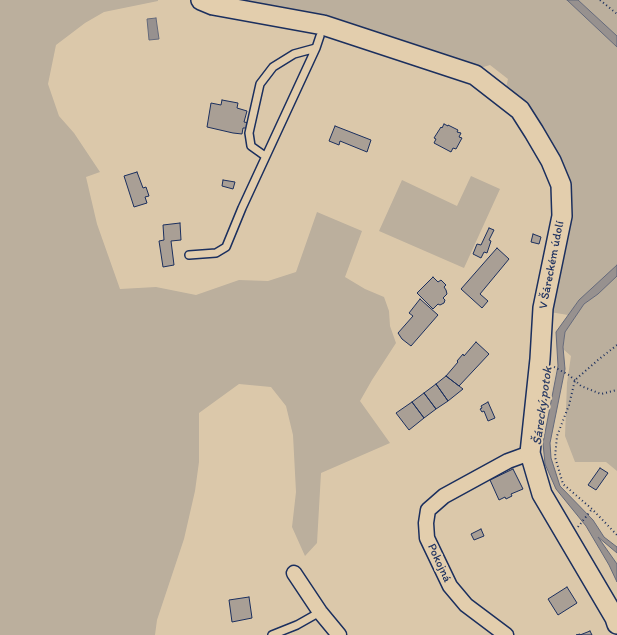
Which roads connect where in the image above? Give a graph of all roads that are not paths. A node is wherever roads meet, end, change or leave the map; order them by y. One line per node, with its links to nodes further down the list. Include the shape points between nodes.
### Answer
1 (201, 0): 2 (street, V Šáreckém údolí)
2 (320, 36): 3 (lane); 3 (lane, via 273,67 260,84 249,133 251,146); 5 (street, V Šáreckém údolí, via 475,75 520,110 550,161 561,185 562,216 543,308)
3 (265, 156): 4 (lane, via 226,247 216,253)
4 (189, 255)
5 (530, 453): 8 (street, V Šáreckém údolí, via 542,494); 11 (street, Pokojná, via 508,461 444,496 428,510 426,523 427,538 450,586 466,605)
6 (294, 573): 7 (street)
7 (320, 612): 9 (lane); 10 (street)
8 (617, 624)
9 (272, 635)
10 (339, 635)
11 (506, 635)

